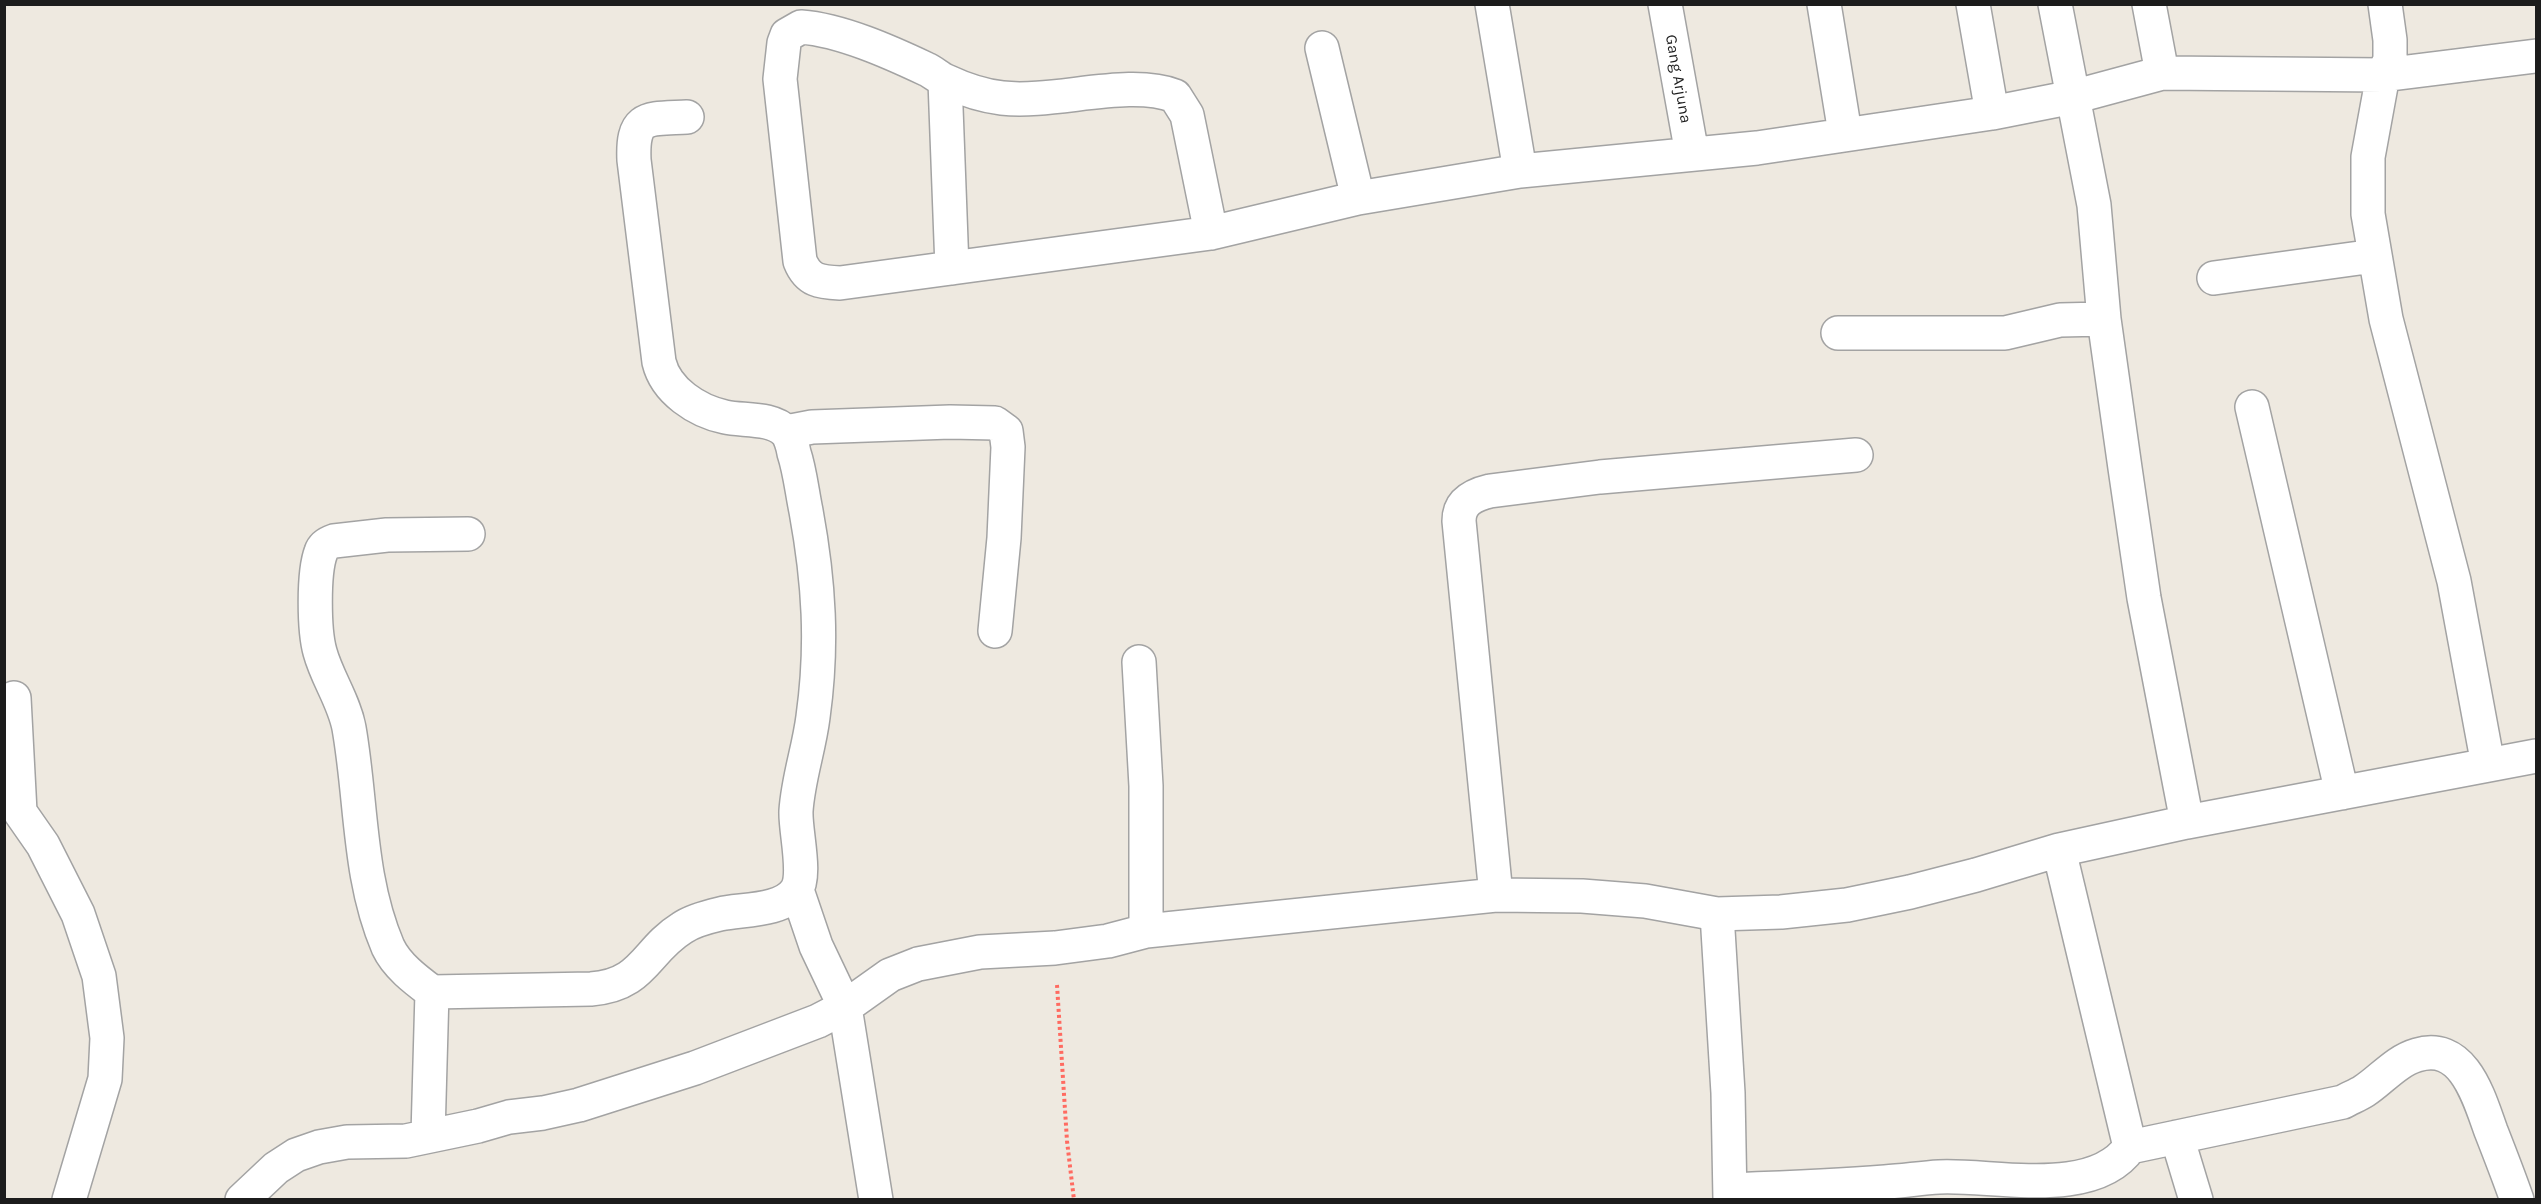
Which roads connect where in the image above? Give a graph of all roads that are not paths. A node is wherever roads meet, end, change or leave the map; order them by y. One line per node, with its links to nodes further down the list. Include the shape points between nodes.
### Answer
1 (1492, 4): 18 (street)
2 (1665, 4): 17 (street, Gang Arjuna)
3 (1824, 4): 16 (street)
4 (1973, 4): 14 (street)
5 (2055, 4): 13 (street)
6 (2149, 4): 10 (street)
7 (2385, 4): 11 (street, via 2390,60)
8 (1322, 48): 19 (street)
9 (2536, 56): 11 (street)
10 (2162, 73): 11 (street); 13 (street)
11 (2383, 75): 21 (street, via 2368,166 2368,214)
12 (945, 81): 20 (street, via 1002,98 1153,90 1175,96 1187,115); 22 (street); 22 (street, via 906,60 810,28 796,28 787,35 781,59 796,238 804,272 821,282 840,283)
13 (2073, 97): 14 (street); 24 (street, via 2094,205)
14 (1992, 113): 16 (street)
15 (687, 117): 27 (street, via 656,118 641,125 634,136 661,372 672,388 714,414 767,423)
16 (1845, 134): 17 (street)
17 (1692, 154): 18 (street)
18 (1520, 171): 19 (street)
19 (1358, 198): 20 (street)
20 (1211, 233): 22 (street)
21 (2374, 256): 23 (street); 34 (street, via 2395,358 2454,581)
22 (952, 268)
23 (2214, 278)
24 (2104, 318): 25 (street, via 2060,320 2005,333); 37 (street, via 2144,598)
25 (1838, 333)
26 (2252, 407): 35 (street)
27 (786, 432): 30 (street, via 812,427 950,422 1002,426 1006,431 1008,471); 39 (street, via 799,471 816,568 818,608 816,694 798,786)
28 (1856, 455): 40 (street, via 1600,477 1490,491 1464,504 1459,512 1460,530)
29 (468, 534): 43 (street, via 387,535 328,542 321,552 317,576 319,648 349,729 368,887 389,950)
30 (995, 632)
31 (1140, 662): 42 (street, via 1146,786)
32 (14, 698): 36 (street)
33 (2536, 756): 34 (street)
34 (2488, 765): 35 (street)
35 (2342, 793): 37 (street)
36 (12, 813): 49 (street, via 43,845 78,914 99,976 107,1038 105,1079)
37 (2187, 822): 38 (street)
38 (2059, 850): 41 (street, via 1965,878 1847,905); 47 (street)
39 (797, 890): 43 (street, via 778,903 739,913 721,913 681,928 637,973 612,986); 44 (street, via 816,946)
40 (1496, 895): 41 (street, via 1635,900); 42 (street)
41 (1717, 914): 48 (street)
42 (1146, 931): 44 (street, via 1108,941 980,952 918,964 890,975)
43 (432, 992): 45 (street)
44 (844, 1007): 45 (street, via 818,1022 624,1091 543,1113); 51 (street)
45 (428, 1136): 50 (street, via 319,1147 276,1168)
46 (2177, 1137): 47 (street); 52 (street); 53 (street, via 2343,1102 2415,1055 2443,1055 2456,1062 2472,1082)
47 (2130, 1147): 48 (street, via 2110,1167 2049,1180 1941,1177)
48 (1730, 1195)
49 (69, 1200)
50 (242, 1200)
51 (876, 1200)
52 (2196, 1200)
53 (2517, 1200)

